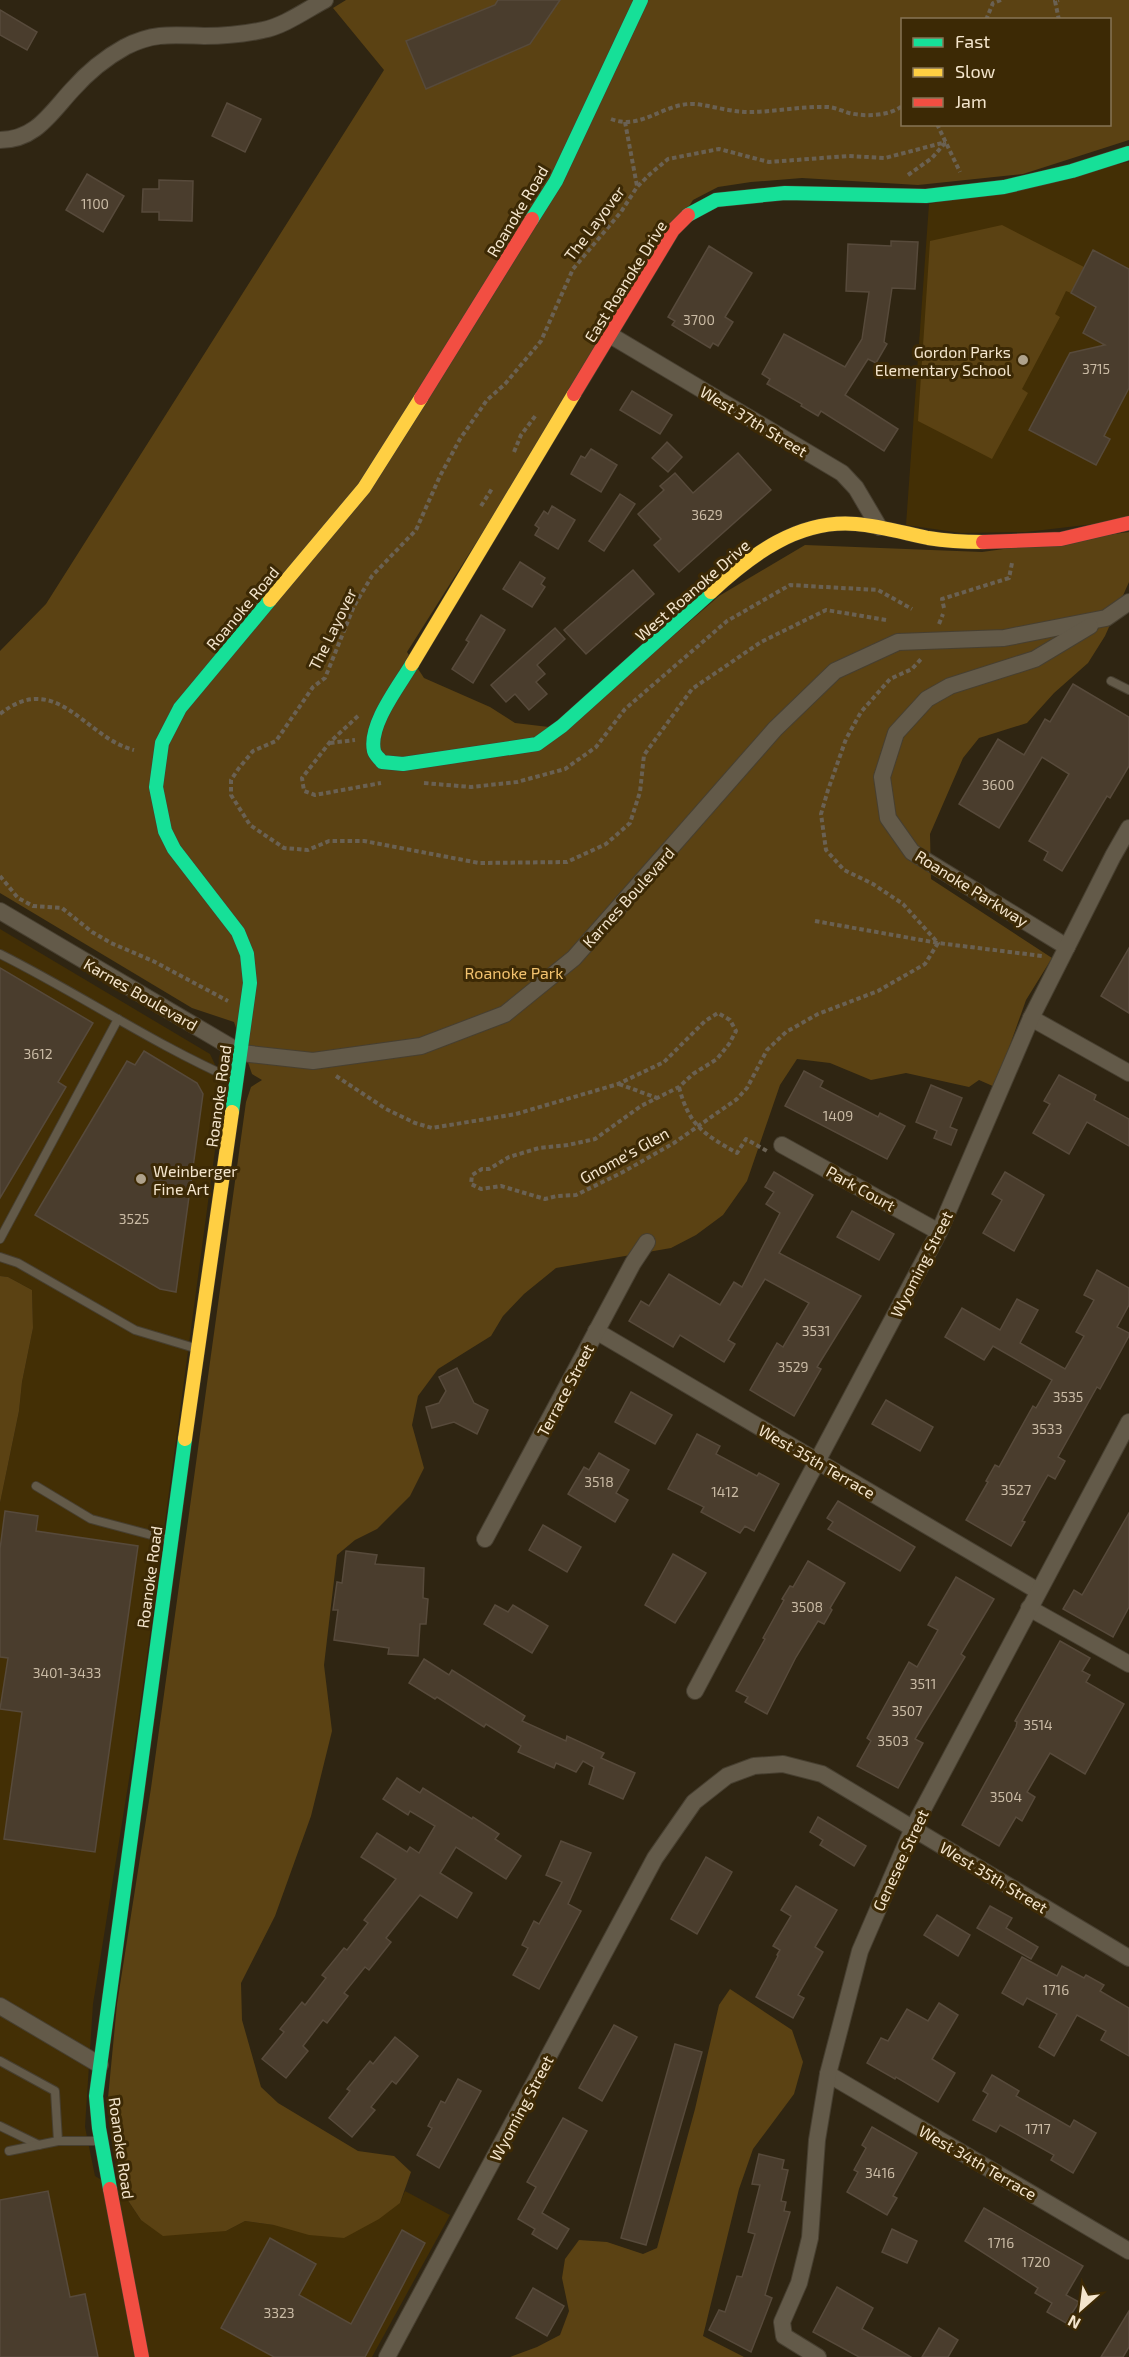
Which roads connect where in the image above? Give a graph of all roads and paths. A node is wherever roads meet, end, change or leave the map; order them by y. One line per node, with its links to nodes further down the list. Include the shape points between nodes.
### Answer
1 (325, 0): 12 (street, via 266,30 205,36 171,33 125,47 99,64 42,125 25,136)
2 (641, 0): 44 (street, Roanoke Road, via 556,181 364,488 180,708 162,743 156,788 165,831 174,849 238,932 247,954 250,983)
3 (1001, 0): 6 (path, via 993,3)
4 (1054, 0): 5 (path); 7 (path)
5 (1059, 0)
6 (987, 18)
7 (1058, 18)
8 (901, 107): 10 (path, via 892,112 854,114 830,107 748,112 686,104 644,121)
9 (611, 119): 10 (path)
10 (625, 122): 15 (path)
11 (938, 126): 13 (path)
12 (0, 140)
13 (946, 142): 15 (path, The Layover, via 885,158 848,156 769,162 719,149 668,159); 16 (path)
14 (1129, 153): 16 (street, East Roanoke Drive, via 1072,171)
15 (637, 187): 25 (path, The Layover, via 573,269 541,341 487,400 460,439 416,531 372,576 354,606 325,678 313,687 276,741 254,751 239,768 231,780 231,795 250,825 284,848 308,850 329,841 364,841 479,863 567,862 606,844 630,823 640,792 644,754 692,689 761,642 826,610)
16 (969, 191): 17 (street, East Roanoke Drive, via 926,196 785,193 716,200 690,213 673,230)
17 (610, 335): 19 (street, West 37th Street, via 842,473 856,488); 31 (street, East Roanoke Drive, via 379,720 373,737 374,753 382,762)
18 (1129, 523): 19 (street, West Roanoke Drive, via 1108,531 1059,538 981,541 943,540)
19 (879, 527): 31 (street, West Roanoke Drive, via 826,524 772,544 537,744)
20 (1013, 559): 22 (path, via 1009,578 942,599)
21 (1129, 602): 24 (street, Karnes Boulevard)
22 (944, 608)
23 (912, 609): 33 (path, via 878,590 790,585 727,621 625,709 596,747 565,769 517,782 471,787)
24 (1106, 618): 26 (street, Karnes Boulevard, via 1004,639); 39 (street, Roanoke Parkway, via 1035,658 950,686 927,699 897,733 882,777 888,818 912,852)
25 (886, 620)
26 (932, 641): 38 (path, via 912,669 890,679 861,712 846,739 821,814 826,850 844,870 903,904); 45 (street, Karnes Boulevard, via 898,642 835,671 775,729 574,958 505,1014 421,1046)
27 (1111, 681): 28 (lane)
28 (1129, 690)
29 (0, 714): 30 (path, via 32,699 49,700 64,706 122,747)
30 (134, 750)
31 (392, 763): 32 (path, via 390,781 315,795 304,790)
32 (302, 777)
33 (413, 783)
34 (1129, 828): 39 (street, Wyoming Street)
35 (0, 876): 41 (path, via 18,898 33,906 62,908 111,943 229,1001)
36 (0, 911): 44 (street, Karnes Boulevard)
37 (815, 921): 38 (path)
38 (938, 943): 39 (path); 51 (path, Gnome's Glen, via 925,964 887,986 818,1014 786,1032 767,1050 742,1094)
39 (1064, 953): 42 (street, Wyoming Street)
40 (0, 954): 43 (lane)
41 (228, 1008)
42 (1031, 1018): 46 (street); 53 (street, Wyoming Street)
43 (118, 1020): 47 (lane); 54 (lane)
44 (241, 1053): 45 (street, Karnes Boulevard); 47 (street, Roanoke Road)
45 (313, 1061): 48 (path, Gnome's Glen, via 386,1109 432,1128 516,1114)
46 (1129, 1074)
47 (237, 1082): 58 (street, Roanoke Road)
48 (618, 1084): 49 (path, Gnome's Glen, via 664,1062 718,1013 730,1020 736,1031 729,1044 717,1059); 50 (path)
49 (679, 1087): 50 (path, Gnome's Glen); 51 (path, via 683,1104)
50 (658, 1098): 51 (path, Gnome's Glen, via 595,1139 509,1157 472,1175 471,1184 481,1189 501,1186 545,1199 576,1195)
51 (697, 1127): 52 (path, via 737,1153 746,1139)
52 (776, 1149): 53 (street, Park Court)
53 (939, 1232): 60 (street, Wyoming Street)
54 (0, 1239)
55 (647, 1242): 57 (street, Terrace Street)
56 (0, 1257): 58 (lane, via 18,1263 135,1330)
57 (596, 1331): 60 (street, West 35th Terrace); 62 (street, Terrace Street)
58 (198, 1349): 63 (street, Roanoke Road)
59 (1129, 1422): 64 (street, Genesee Street)
60 (817, 1461): 64 (street, West 35th Terrace); 67 (street, Wyoming Street)
61 (36, 1486): 63 (lane, via 90,1519)
62 (485, 1539)
63 (170, 1540): 73 (street, Roanoke Road)
64 (1038, 1591): 65 (street, Genesee Street)
65 (1029, 1608): 66 (street); 68 (street, Genesee Street)
66 (1129, 1664)
67 (695, 1691)
68 (913, 1828): 69 (street, West 35th Street, via 822,1774 783,1764 754,1766 727,1776 694,1802); 70 (street, West 35th Street); 74 (street, Genesee Street, via 860,1951)
69 (655, 1858): 82 (street, Wyoming Street)
70 (1129, 1958)
71 (0, 2006): 73 (street)
72 (0, 2061): 77 (lane, via 55,2091)
73 (100, 2065): 76 (street, Roanoke Road, via 96,2096)
74 (828, 2074): 80 (street, West 34th Terrace); 83 (street, Genesee Street, via 816,2140 810,2238 799,2283 782,2322 784,2336)
75 (0, 2126): 78 (lane)
76 (101, 2140): 77 (lane); 81 (street, Roanoke Road)
77 (58, 2141): 78 (lane)
78 (39, 2145): 79 (lane)
79 (9, 2151)
80 (1129, 2251)
81 (142, 2357)
82 (387, 2357)
83 (818, 2357)

